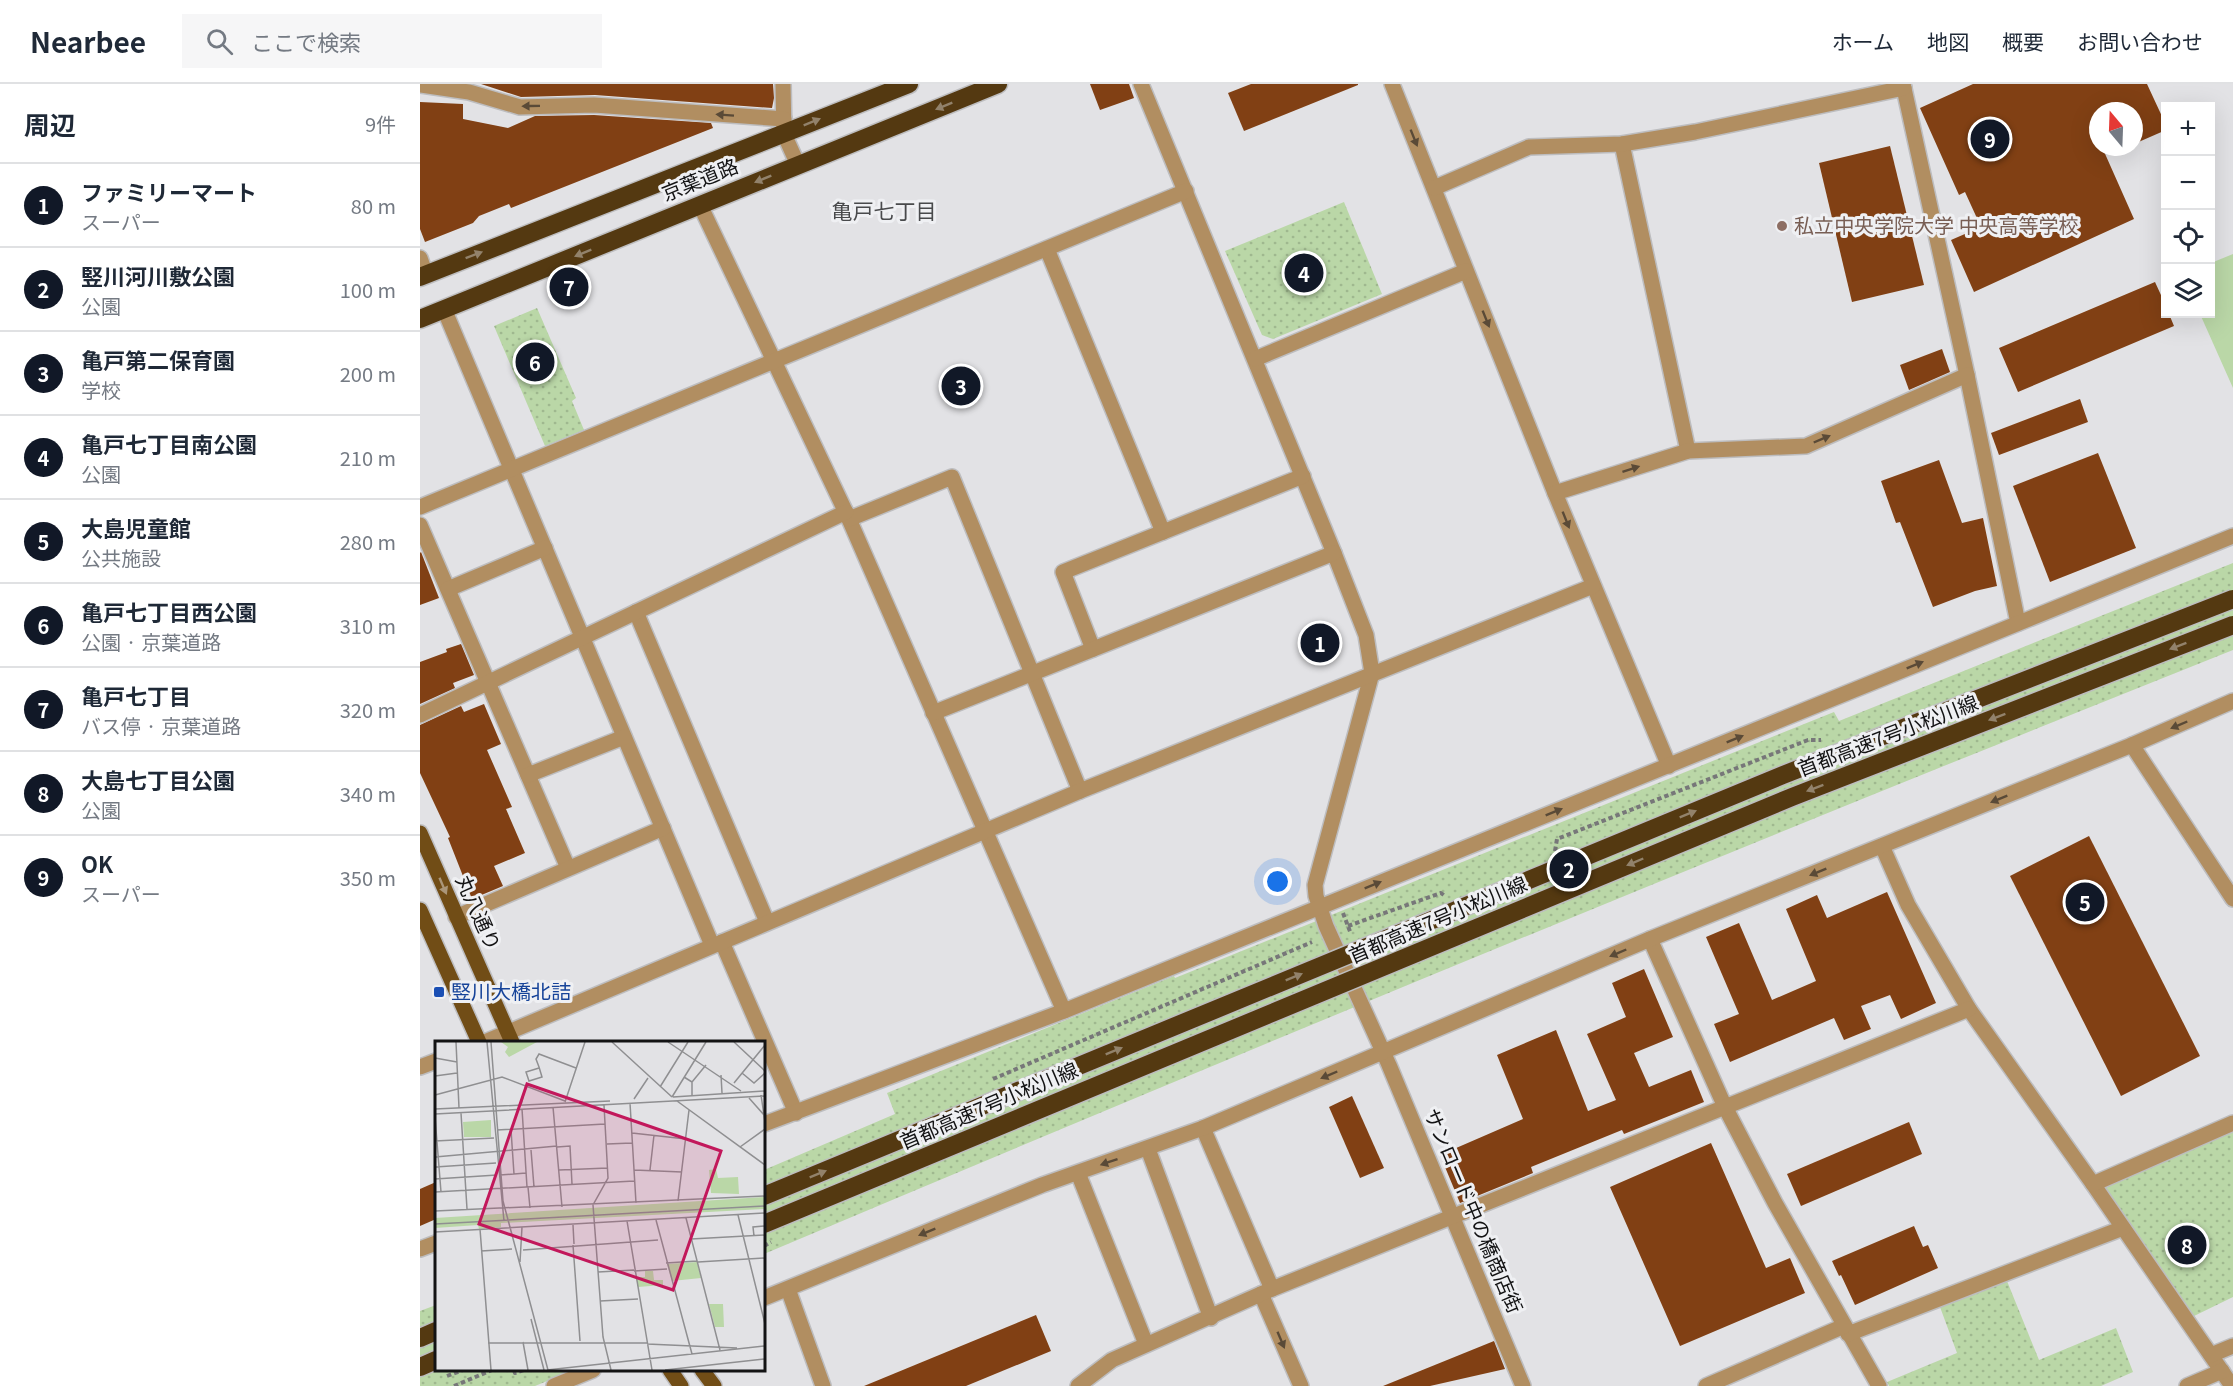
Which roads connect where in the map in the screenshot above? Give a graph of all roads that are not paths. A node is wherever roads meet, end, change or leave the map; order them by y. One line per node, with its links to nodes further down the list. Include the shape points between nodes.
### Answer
1 (783, 84): 8 (street)
2 (909, 84): 8 (highway, 京葉道路, one-way to 2)
3 (998, 84): 10 (highway, 京葉道路, one-way to 10)
4 (1141, 84): 12 (street)
5 (1392, 84): 11 (street, one-way to 11)
6 (420, 85): 8 (street, one-way to 6, via 594,105 520,106 469,92)
7 (1903, 86): 9 (street, via 1695,132); 21 (street)
8 (784, 126): 10 (street); 15 (highway, 京葉道路, one-way to 8)
9 (1622, 144): 11 (street, via 1529,147); 22 (street)
10 (798, 165): 13 (highway, 京葉道路, one-way to 13)
11 (1434, 188): 16 (street)
12 (1186, 191): 14 (street); 19 (street)
13 (700, 205): 17 (highway, 京葉道路, one-way to 17); 20 (street)
14 (1047, 249): 20 (street); 29 (street)
15 (422, 270)
16 (1466, 271): 19 (street); 25 (street, one-way to 25)
17 (444, 309): 18 (highway, 京葉道路); 23 (street)
18 (420, 319)
19 (1255, 359): 24 (street)
20 (775, 361): 23 (street); 27 (street)
21 (1967, 375): 22 (street, one-way to 21, via 1806,446); 37 (street)
22 (1689, 451): 25 (street, one-way to 22)
23 (512, 470): 26 (street); 31 (street)
24 (1303, 476): 29 (street); 32 (street)
25 (1555, 493): 33 (street, one-way to 33)
26 (420, 507)
27 (847, 515): 36 (street); 41 (street, via 952,477); 45 (street)
28 (420, 525): 34 (street)
29 (1163, 532): 40 (street, via 1063,572)
30 (2233, 536): 37 (street)
31 (545, 548): 34 (street); 39 (street)
32 (1334, 553): 40 (street); 42 (street, via 1366,635)
33 (1593, 586): 42 (street); 49 (street)
34 (448, 589): 43 (street)
35 (2233, 599): 83 (highway, 首都高速7号小松川線, one-way to 35, bridge, via 1783,775)
36 (636, 612): 39 (street); 61 (street)
37 (2018, 623): 49 (street, one-way to 37)
38 (2233, 625): 85 (highway, 首都高速7号小松川線, one-way to 85, bridge, via 1792,797)
39 (582, 638): 43 (street); 47 (street)
40 (1093, 649): 41 (street)
41 (1033, 673): 45 (street); 51 (street)
42 (1372, 673): 51 (street); 58 (street, サンロード中の橋商店街, via 1315,885)
43 (488, 682): 46 (street); 50 (street)
44 (2233, 702): 48 (street, one-way to 48)
45 (933, 713): 53 (street)
46 (420, 715)
47 (624, 737): 50 (street); 52 (street)
48 (2132, 745): 55 (street, one-way to 55); 57 (street)
49 (1669, 766): 58 (street, one-way to 49)
50 (528, 775): 56 (street)
51 (1080, 791): 53 (street)
52 (663, 828): 56 (street); 64 (street)
53 (985, 830): 61 (street); 66 (street)
54 (420, 832): 60 (main road, 丸八通り, one-way to 60)
55 (1882, 846): 63 (street, one-way to 63); 65 (street, via 1908,905)
56 (568, 868): 60 (street)
57 (2233, 899)
58 (1319, 907): 66 (street); 72 (street, サンロード中の橋商店街)
59 (420, 910): 62 (main road)
60 (456, 916): 67 (main road, 丸八通り)
61 (767, 922): 64 (street)
62 (424, 931): 68 (main road)
63 (1650, 939): 72 (street, one-way to 72); 75 (street)
64 (717, 944): 67 (street); 70 (street)
65 (1969, 1009): 75 (street); 82 (street)
66 (1064, 1011): 76 (street)
67 (510, 1038): 69 (street)
68 (479, 1041)
69 (491, 1041)
70 (762, 1041)
71 (765, 1047): 76 (street)
72 (1383, 1052): 79 (street, one-way to 79); 84 (street, サンロード中の橋商店街)
73 (435, 1061): 74 (street)
74 (420, 1067)
75 (1725, 1107): 84 (street); 93 (street)
76 (796, 1113): 78 (street)
77 (2233, 1123): 82 (street)
78 (765, 1124)
79 (1203, 1128): 80 (street); 90 (street)
80 (1148, 1149): 81 (street, one-way to 81); 92 (street)
81 (1078, 1173): 89 (street, one-way to 89); 96 (street)
82 (2093, 1184): 86 (street)
83 (765, 1196)
84 (1453, 1216): 90 (street); 111 (street, サンロード中の橋商店街)
85 (765, 1224)
86 (2124, 1228): 93 (street); 98 (street)
87 (435, 1243): 88 (street)
88 (420, 1249)
89 (788, 1288): 91 (street); 108 (street)
90 (1267, 1291): 92 (street); 110 (street, one-way to 110)
91 (765, 1298)
92 (1211, 1318): 96 (street)
93 (1846, 1330): 112 (street); 113 (street)
94 (435, 1331): 95 (highway)
95 (420, 1338)
96 (1146, 1344): 109 (street, via 1112,1360)
97 (2233, 1346): 98 (street)
98 (2211, 1355): 104 (street)
99 (435, 1360): 100 (highway)
100 (420, 1367)
101 (591, 1371): 105 (street)
102 (671, 1371): 106 (main road)
103 (703, 1371): 107 (main road)
104 (2222, 1371): 114 (street); 115 (street)
105 (554, 1386)
106 (681, 1386)
107 (714, 1386)
108 (823, 1386)
109 (1078, 1386)
110 (1301, 1386)
111 (1522, 1386)
112 (1706, 1386)
113 (1879, 1386)
114 (2187, 1386)
115 (2232, 1386)

